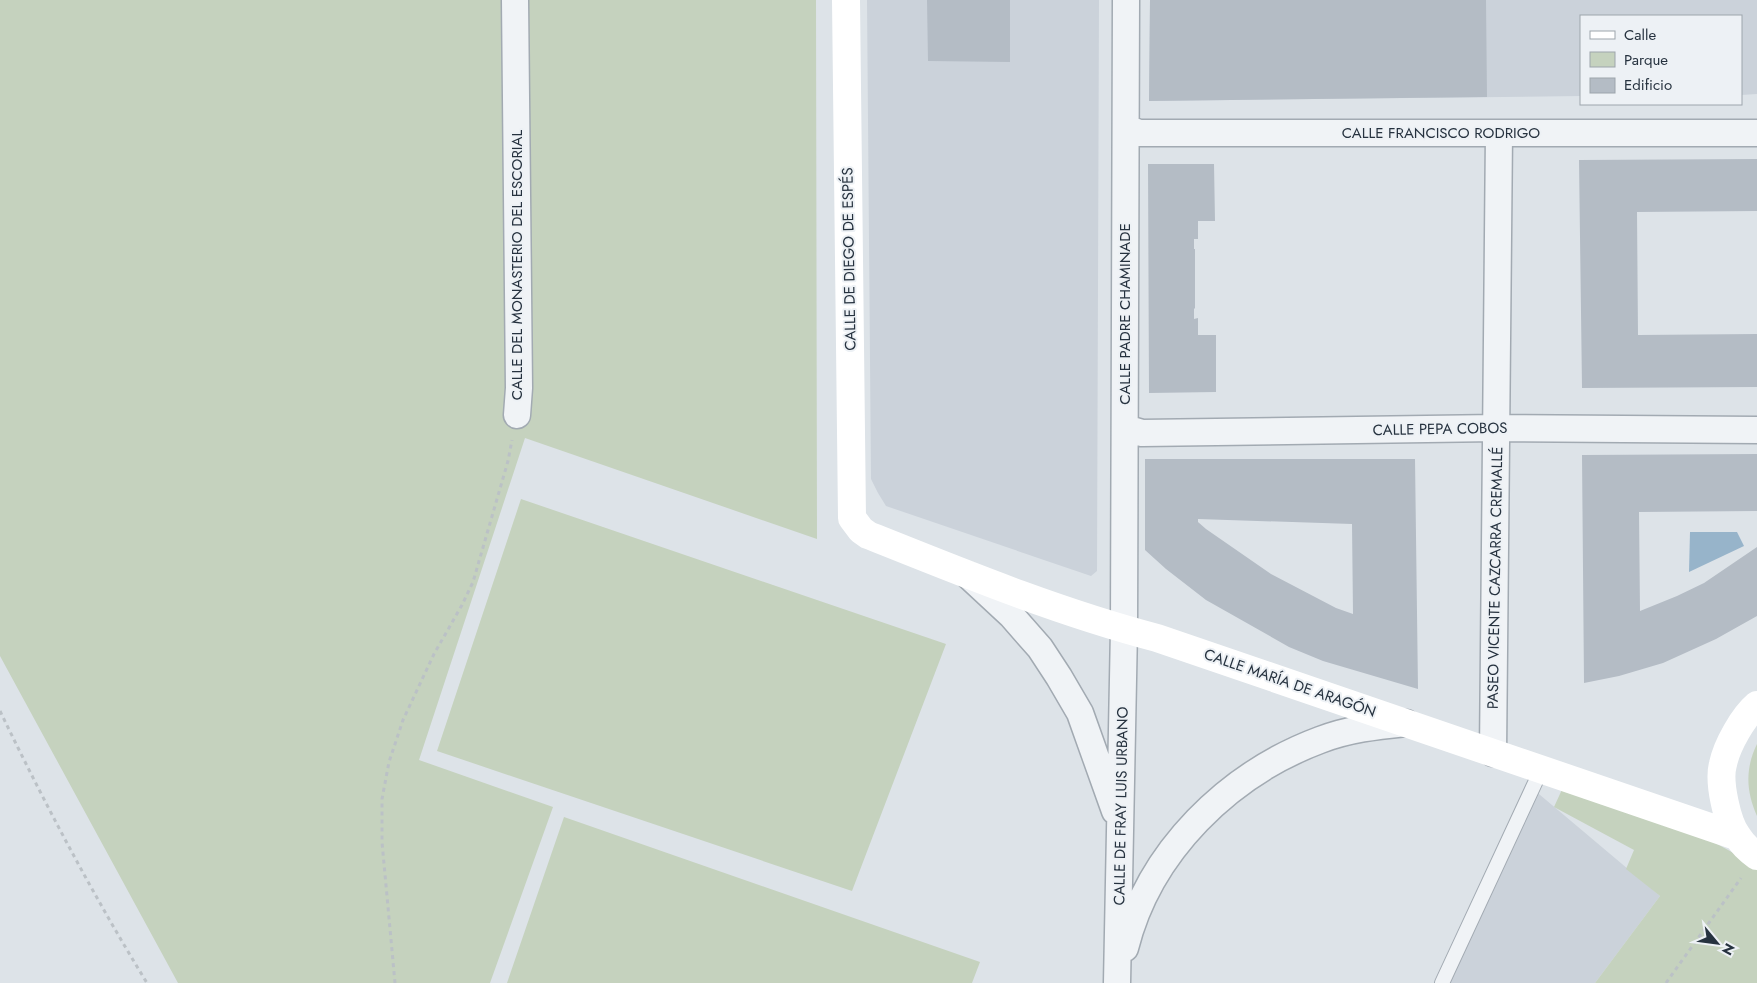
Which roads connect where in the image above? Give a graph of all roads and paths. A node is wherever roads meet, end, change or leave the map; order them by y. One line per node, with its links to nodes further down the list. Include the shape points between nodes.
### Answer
1 (514, 0): 7 (street, CALLE DEL MONASTERIO DEL ESCORIAL)
2 (846, 0): 11 (street, CALLE DE DIEGO DE ESPÉS)
3 (1126, 0): 4 (street, CALLE PADRE CHAMINADE)
4 (1126, 128): 5 (street, CALLE FRANCISCO RODRIGO, via 1139,133); 8 (street, CALLE PADRE CHAMINADE)
5 (1499, 132): 6 (street, CALLE FRANCISCO RODRIGO); 9 (street, PASEO VICENTE CAZCARRA CREMALLÉ)
6 (1757, 133)
7 (517, 415): 23 (path, CALLE DEL MONASTERIO DEL ESCORIAL, via 508,462 473,582 403,720 389,762 382,799 382,842)
8 (1125, 428): 9 (street, CALLE PEPA COBOS, via 1142,433); 13 (street, CALLE PADRE CHAMINADE)
9 (1496, 428): 10 (street, CALLE PEPA COBOS); 17 (street, PASEO VICENTE CAZCARRA CREMALLÉ)
10 (1757, 430)
11 (852, 518): 12 (street, CALLE MARÍA DE ARAGÓN, via 868,535)
12 (969, 576): 13 (street, CALLE MARÍA DE ARAGÓN); 19 (street, via 1011,615 1040,648 1059,678 1080,713)
13 (1124, 629): 16 (street, CALLE MARÍA DE ARAGÓN); 19 (street, CALLE DE FRAY LUIS URBANO)
14 (1757, 705): 20 (street, via 1734,736 1722,764 1722,790)
15 (0, 711): 22 (path, via 111,924)
16 (1406, 723): 17 (street, CALLE MARÍA DE ARAGÓN); 24 (street, CALLE DE FRAY LUIS URBANO, via 1363,728 1321,739 1246,778 1213,804 1184,835 1140,906)
17 (1493, 753): 18 (street, CALLE MARÍA DE ARAGÓN)
18 (1541, 770): 20 (street, CALLE MARÍA DE ARAGÓN); 25 (lane)
19 (1121, 829): 24 (street, CALLE DE FRAY LUIS URBANO)
20 (1736, 836): 21 (street, via 1750,851)
21 (1750, 865): 26 (path)
22 (147, 983)
23 (394, 983)
24 (1118, 983)
25 (1442, 983)
26 (1666, 983)

